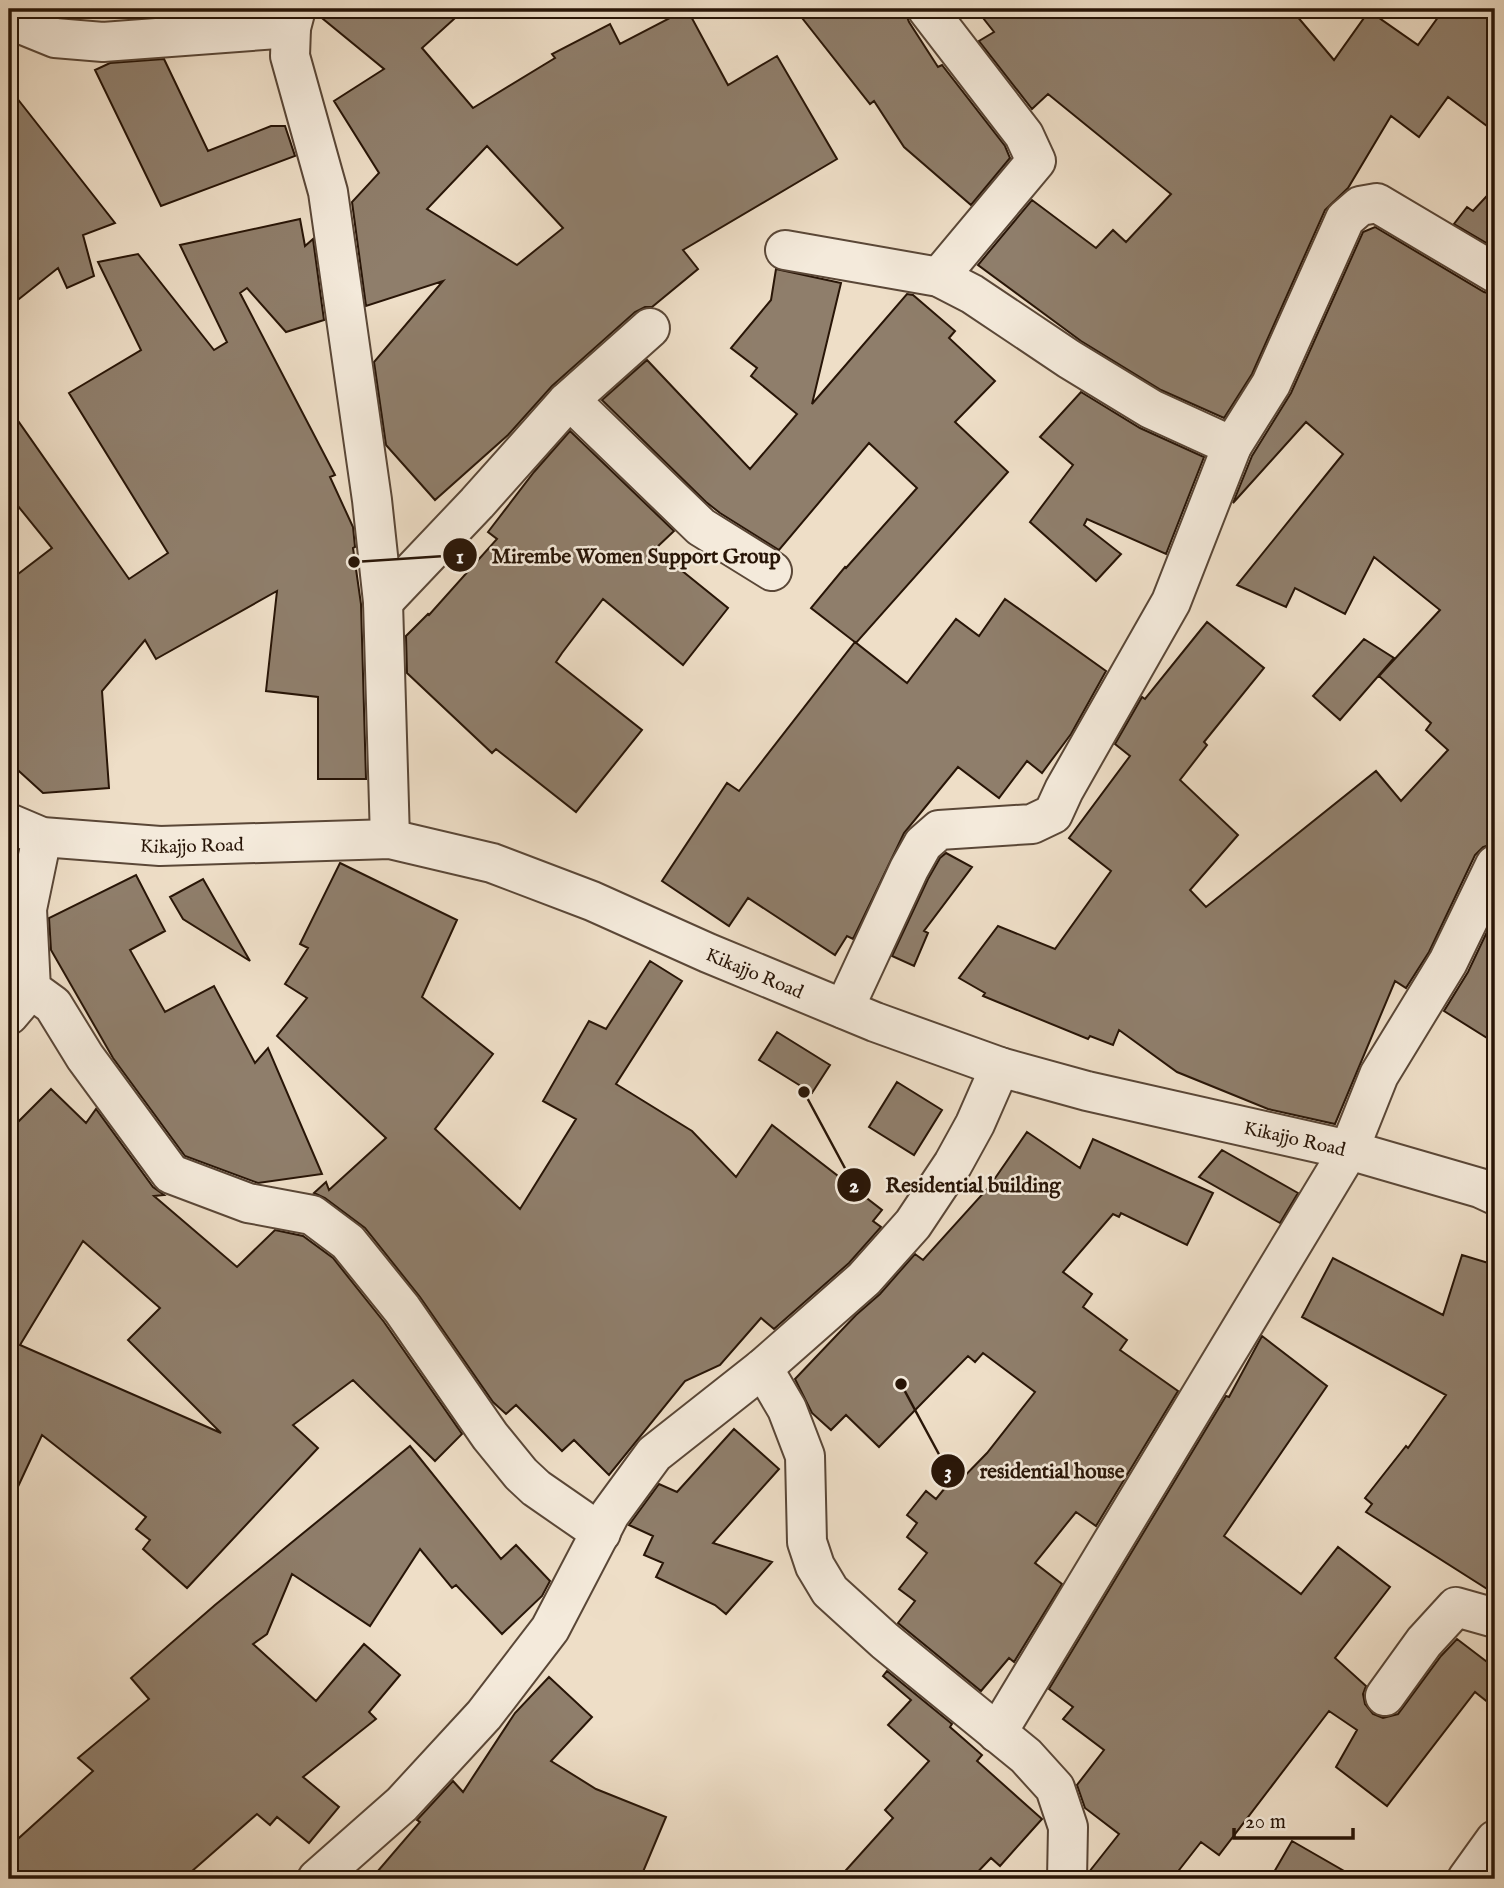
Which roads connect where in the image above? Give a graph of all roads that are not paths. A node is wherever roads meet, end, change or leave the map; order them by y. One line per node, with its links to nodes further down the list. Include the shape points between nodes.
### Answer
1 (927, 9): 6 (street, via 1024,135 1036,161)
2 (9, 16): 3 (street, via 55,38 103,43)
3 (294, 18): 11 (street, via 290,56 328,191)
4 (785, 250): 6 (street)
5 (1495, 274): 9 (street, via 1377,203 1360,206 1345,219 1271,384)
6 (939, 277): 9 (street, via 972,293 1151,409)
7 (650, 328): 8 (street)
8 (567, 402): 10 (street, via 701,527); 11 (street)
9 (1232, 446): 16 (street, via 1171,602 1053,814 1032,824 939,830 923,844)
10 (772, 571)
11 (383, 602): 13 (street)
12 (25, 830): 13 (street, Kikajjo Road, via 160,846); 15 (street, via 27,909)
13 (390, 839): 16 (street, Kikajjo Road, via 492,863)
14 (1495, 865): 18 (street, via 1448,962 1379,1075)
15 (20, 1002): 21 (street, via 53,1005 85,1058 171,1174 248,1203 312,1214 348,1242 521,1474)
16 (844, 1009): 17 (street, Kikajjo Road)
17 (1000, 1067): 18 (street, Kikajjo Road); 20 (street, via 953,1164 913,1224 864,1279)
18 (1349, 1150): 19 (street, Kikajjo Road); 24 (street)
19 (1495, 1195)
20 (763, 1368): 21 (street, via 654,1454); 24 (street, via 786,1409 804,1456 807,1542 814,1566 830,1591)
21 (601, 1532): 26 (street, via 550,1629 484,1715 402,1804)
22 (1495, 1618): 23 (street, via 1456,1607)
23 (1385, 1696)
24 (997, 1733): 27 (street, via 1055,1788 1068,1827)
25 (1495, 1839): 28 (street)
26 (317, 1879)
27 (1067, 1879)
28 (1467, 1879)

